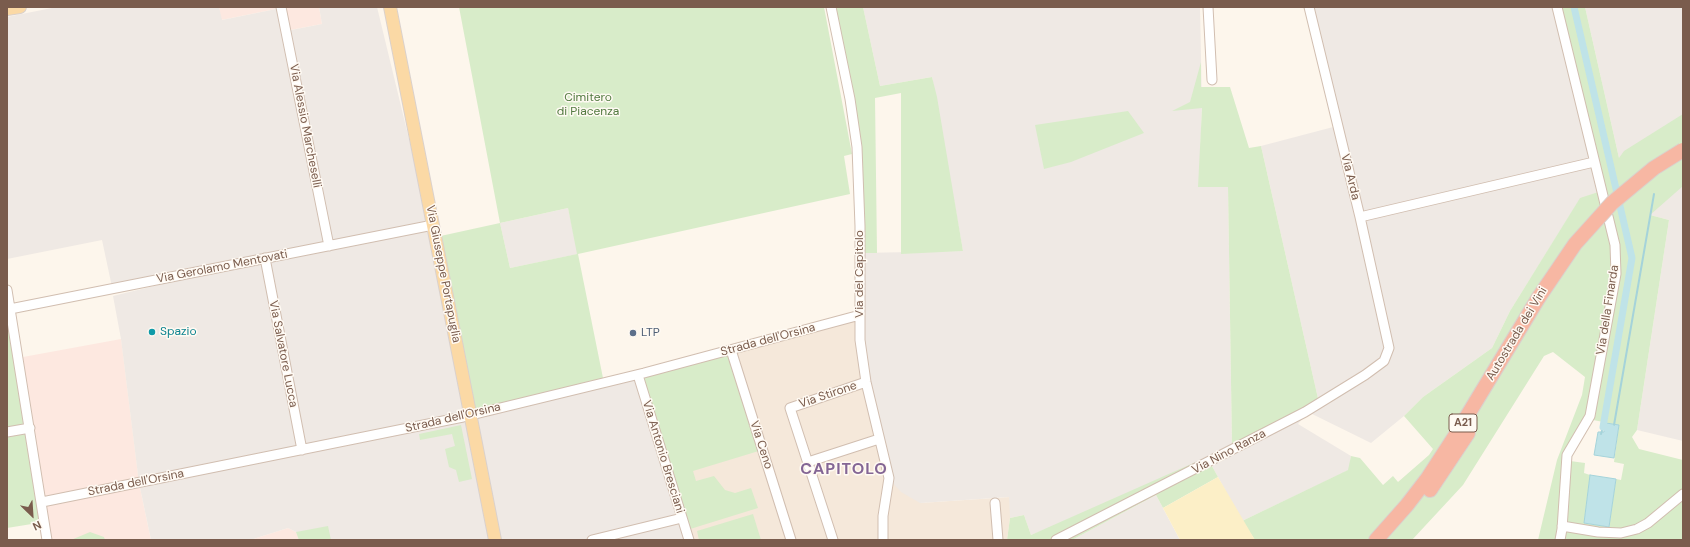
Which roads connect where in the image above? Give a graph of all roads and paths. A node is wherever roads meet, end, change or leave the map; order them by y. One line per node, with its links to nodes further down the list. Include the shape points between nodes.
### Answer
1 (20, 7): 9 (main road)
2 (281, 7): 16 (street, Via Alessio Marcheselli)
3 (382, 7): 15 (main road, Via Giuseppe Portapuglia)
4 (390, 7): 15 (main road, Via Giuseppe Portapuglia)
5 (831, 7): 21 (street, Via del Capitolo, via 850,99 856,147 860,226)
6 (1208, 7): 10 (street)
7 (1309, 7): 14 (street, Via Arda)
8 (1557, 7): 13 (street, Via della Finarda)
9 (7, 9)
10 (1212, 80)
11 (1683, 150): 19 (highway, Autostrada dei Vini / A21, bridge, via 1654,168 1612,203 1575,244)
12 (1683, 161): 19 (highway, Autostrada dei Vini / A21, via 1655,179 1601,226)
13 (1594, 162): 14 (street); 36 (street, Via della Finarda, via 1615,245 1616,274 1590,416 1567,455)
14 (1360, 217): 22 (street, Via Arda)
15 (429, 225): 16 (street, Via Gerolamo Mentovati); 26 (main road, Via Giuseppe Portapuglia)
16 (328, 246): 17 (street, Via Gerolamo Mentovati)
17 (265, 258): 20 (street, Via Gerolamo Mentovati); 30 (street, Via Salvatore Lucca)
18 (7, 290): 20 (street)
19 (1541, 302): 47 (highway, Autostrada dei Vini / A21, via 1427,479); 48 (highway, Autostrada dei Vini / A21, via 1453,459 1413,513)
20 (10, 309): 27 (street)
21 (860, 315): 23 (street, Strada dell'Orsina); 25 (street, Via del Capitolo, via 860,340)
22 (1389, 348): 46 (street, Via Nino Ranza, via 1384,361 1366,375 1305,412)
23 (731, 350): 24 (street, Strada dell'Orsina); 42 (street, Via Ceno)
24 (638, 375): 26 (street, Strada dell'Orsina); 35 (street, Via Antonio Bresciani)
25 (866, 382): 29 (street, Via del Capitolo); 31 (street, Via Stirone, via 790,408)
26 (467, 416): 30 (street, Strada dell'Orsina); 38 (main road, Via Giuseppe Portapuglia); 39 (main road, Via Giuseppe Portapuglia)
27 (30, 428): 28 (street); 33 (street)
28 (7, 432)
29 (879, 439): 31 (street); 44 (street, Via del Capitolo, via 888,478)
30 (302, 450): 33 (street, Strada dell'Orsina)
31 (808, 462): 43 (street)
32 (1683, 494): 36 (street, via 1637,529 1621,533)
33 (42, 502): 37 (street)
34 (995, 503): 45 (street)
35 (682, 518): 40 (street); 41 (street, Via Antonio Bresciani)
36 (1562, 526): 49 (street, Via della Finarda)
37 (47, 540)
38 (488, 540)
39 (496, 540)
40 (592, 540)
41 (689, 540)
42 (792, 540)
43 (833, 540)
44 (883, 540)
45 (998, 540)
46 (1056, 540)
47 (1376, 540)
48 (1389, 540)
49 (1560, 540)

